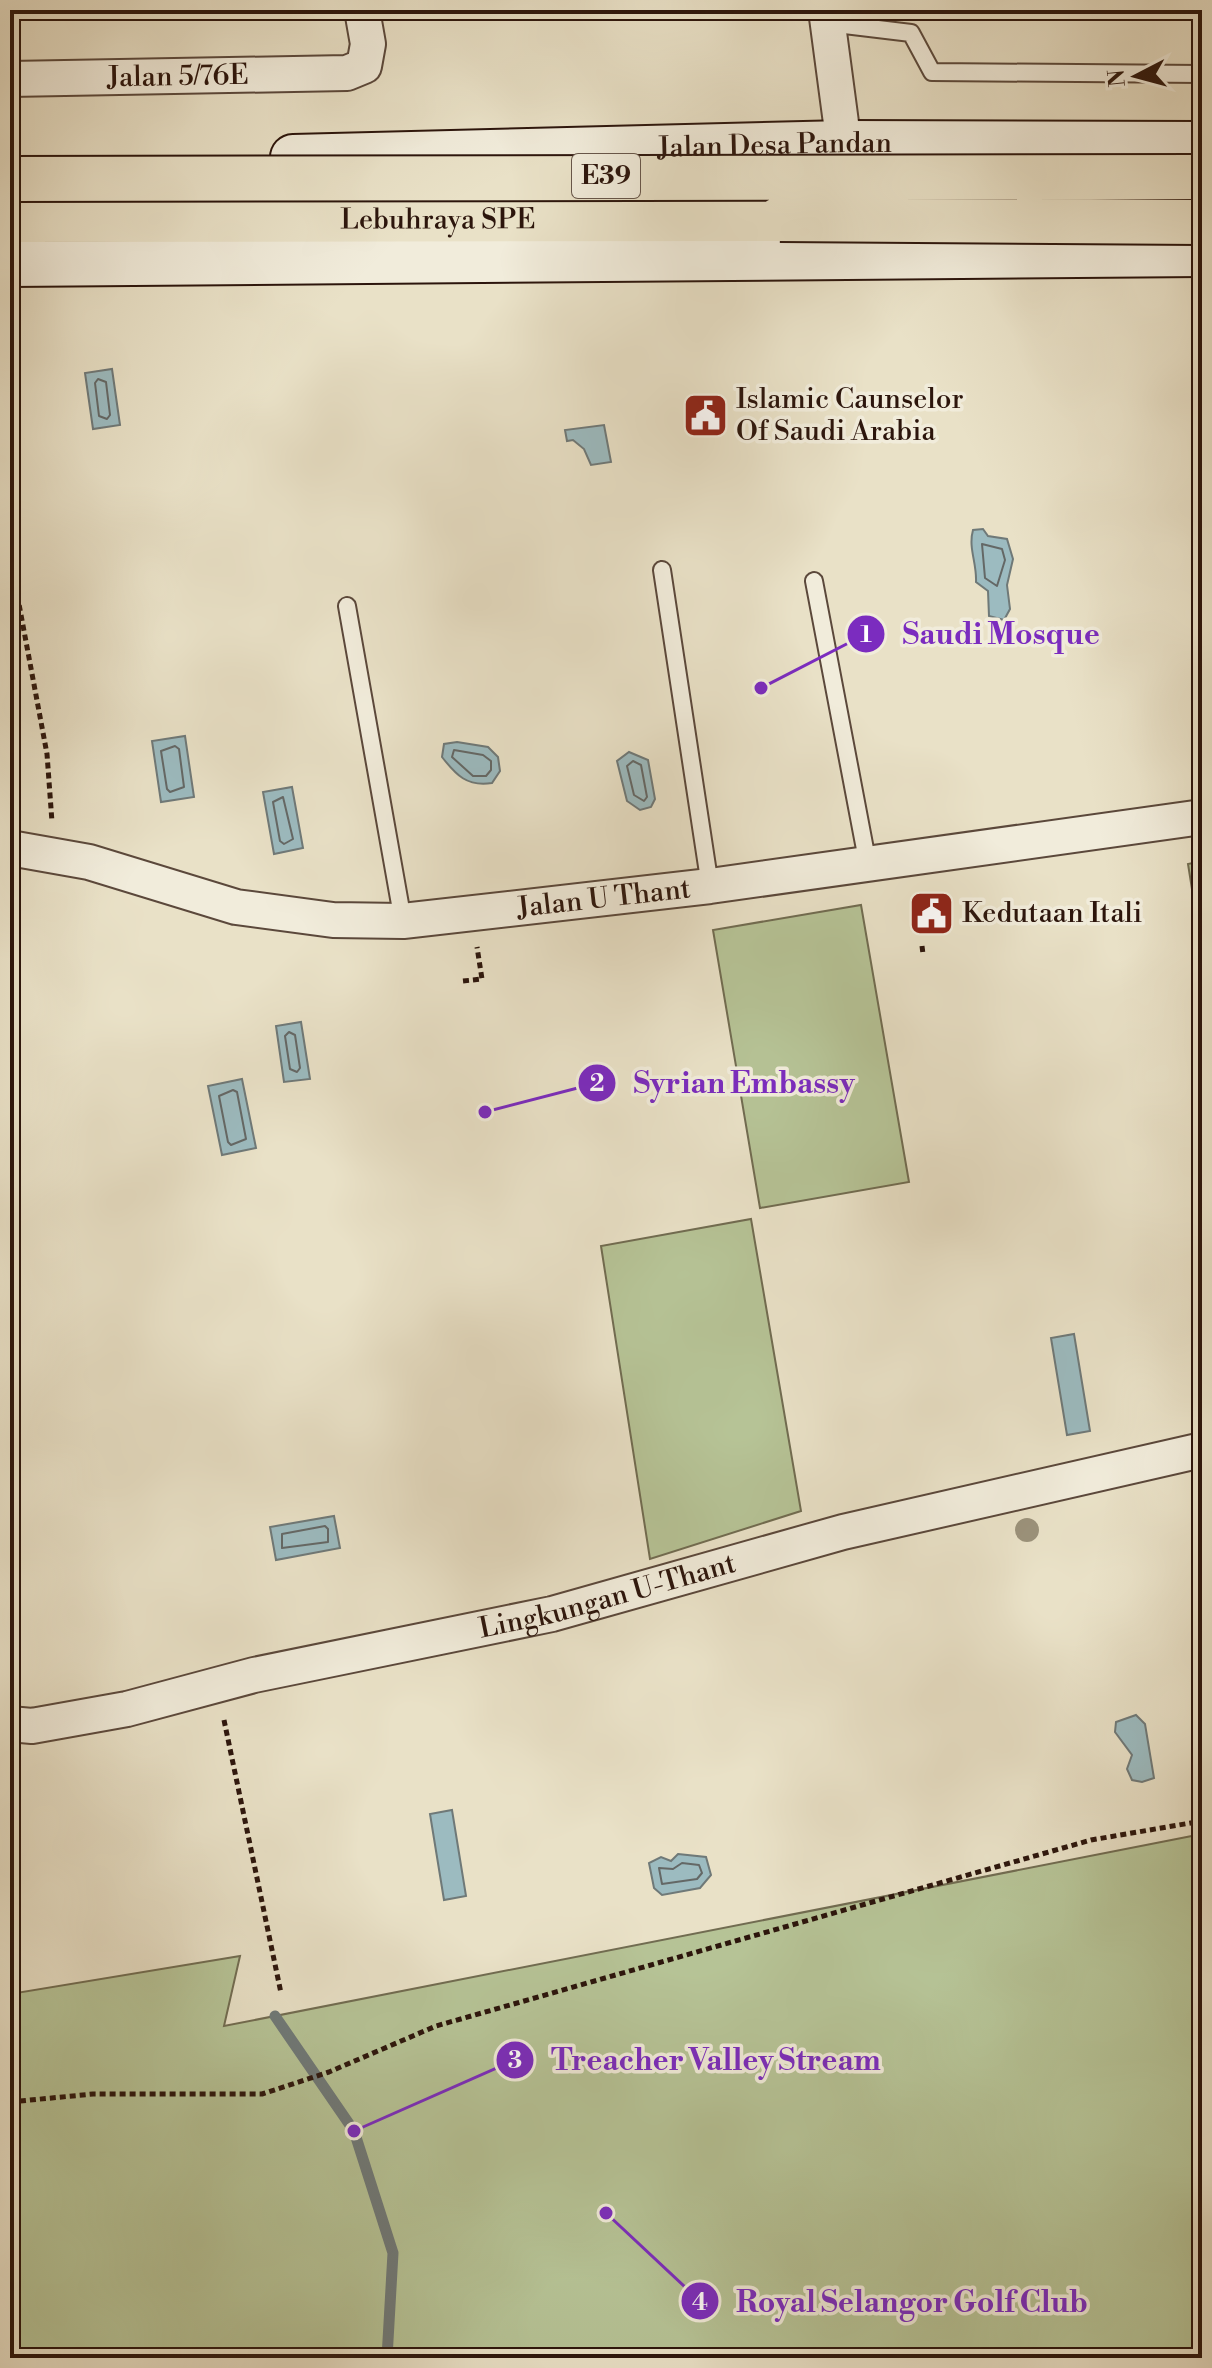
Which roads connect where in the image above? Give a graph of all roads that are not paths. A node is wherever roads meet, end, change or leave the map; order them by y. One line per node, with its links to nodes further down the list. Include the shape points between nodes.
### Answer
1 (362, 10): 4 (street, Jalan 5/76E, via 367,56 364,66 347,73)
2 (827, 17): 3 (lane, via 911,33 932,72); 5 (street)
3 (1202, 74)
4 (10, 79)
5 (845, 143): 6 (street, Jalan Desa Pandan); 7 (street, Jalan Desa Pandan); 12 (street)
6 (1202, 144)
7 (10, 160)
8 (1202, 177): 9 (highway, Lebuhraya SPE / E39, bridge)
9 (10, 179)
10 (1202, 186): 12 (street, Jalan Desa Pandan)
11 (10, 191): 12 (street, Jalan Desa Pandan)
12 (850, 206): 16 (street, via 855,233 871,242 996,242); 17 (street, via 839,238 816,248)
13 (10, 220): 14 (highway, Lebuhraya SPE / E39, bridge)
14 (1202, 222)
15 (1202, 254): 16 (street)
16 (1099, 255): 17 (street)
17 (645, 261): 18 (street)
18 (10, 264)
19 (662, 570): 25 (lane)
20 (814, 581): 24 (lane)
21 (347, 606): 26 (lane)
22 (1202, 817): 24 (street, Jalan U Thant)
23 (10, 848): 26 (street, Jalan U Thant, via 89,862 236,907 333,920)
24 (868, 865): 25 (street, Jalan U Thant)
25 (710, 886): 26 (street, Jalan U Thant)
26 (403, 921)
27 (1202, 1450): 28 (street, Lingkungan U-Thant, via 843,1532 552,1614 113,1711 32,1726)
28 (10, 1724)

